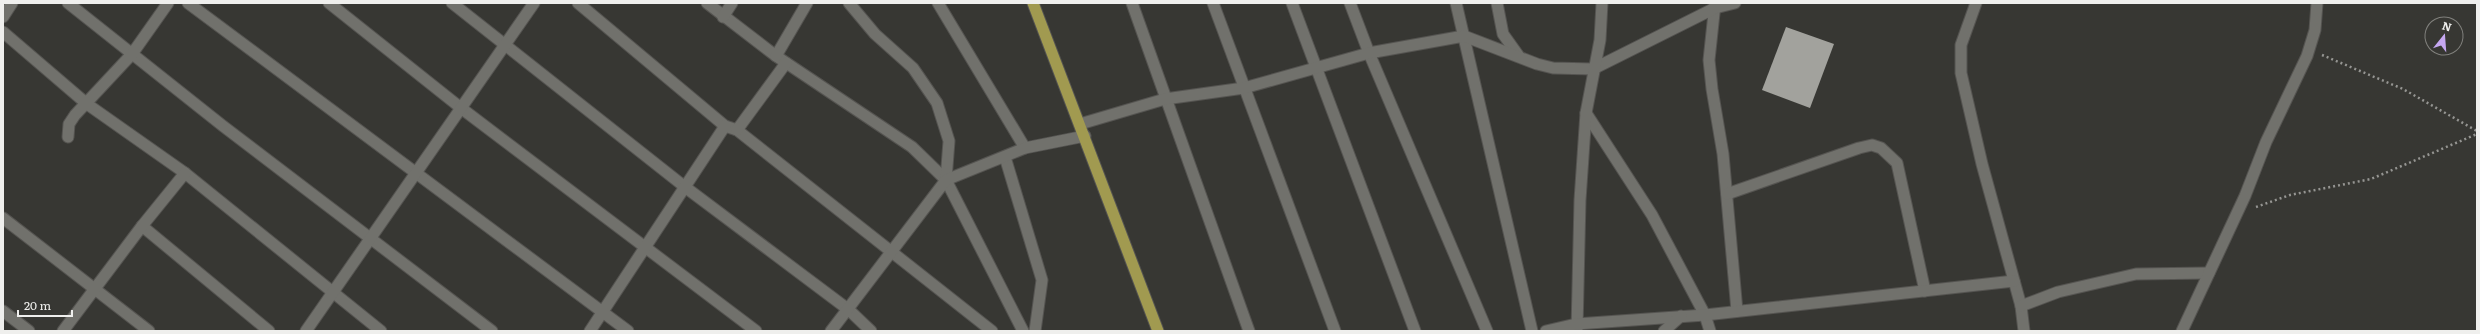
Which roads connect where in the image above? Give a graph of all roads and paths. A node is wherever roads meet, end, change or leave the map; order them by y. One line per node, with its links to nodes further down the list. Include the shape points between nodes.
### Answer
1 (12, 3): 26 (street)
2 (68, 3): 33 (street)
3 (168, 3): 33 (street)
4 (188, 3): 53 (street)
5 (329, 3): 42 (street)
6 (452, 3): 30 (street)
7 (534, 3): 30 (street)
8 (578, 3): 45 (street)
9 (706, 3): 27 (street)
10 (732, 3): 27 (street)
11 (807, 3): 34 (street)
12 (849, 3): 55 (street, via 875,34 913,68 937,103 949,141)
13 (938, 3): 51 (street)
14 (1032, 3): 44 (main road)
15 (1132, 3): 40 (street)
16 (1213, 3): 39 (street)
17 (1292, 3): 37 (street)
18 (1350, 3): 32 (street)
19 (1456, 3): 29 (street)
20 (1497, 3): 35 (street, via 1503,34 1512,49)
21 (1602, 3): 38 (street, via 1600,40)
22 (1735, 3): 25 (street)
23 (1976, 3): 65 (street, via 1961,45 1961,73 1982,164)
24 (2317, 3): 31 (street, via 2315,30)
25 (1715, 6): 38 (street); 57 (street, via 1709,60)
26 (3, 17)
27 (723, 17): 34 (street)
28 (3, 32): 41 (street)
29 (1464, 36): 32 (street); 35 (street); 97 (street)
30 (503, 46): 42 (street); 56 (street)
31 (2309, 50): 47 (path, via 2403,89); 58 (street)
32 (1368, 53): 37 (street); 96 (street)
33 (132, 54): 41 (street); 61 (street)
34 (776, 56): 36 (street)
35 (1523, 58): 38 (street, via 1554,68)
36 (786, 63): 46 (street); 55 (street, via 912,147)
37 (1316, 67): 39 (street); 95 (street)
38 (1593, 69): 43 (street)
39 (1244, 88): 40 (street); 94 (street)
40 (1165, 99): 44 (street); 93 (street)
41 (87, 104): 50 (street, via 70,124); 54 (street)
42 (461, 108): 53 (street); 62 (street)
43 (1586, 113): 74 (street, via 1652,215); 76 (street)
44 (1080, 124): 49 (main road)
45 (725, 126): 46 (street); 56 (street)
46 (737, 130): 63 (street)
47 (2477, 131)
48 (2477, 134): 58 (path, via 2370,179 2290,195)
49 (1085, 136): 51 (street); 92 (main road)
50 (68, 137)
51 (1025, 148): 52 (street)
52 (1005, 157): 55 (street); 91 (street, via 1042,280)
53 (416, 173): 61 (street); 73 (street)
54 (185, 174): 60 (street); 68 (street)
55 (946, 180): 63 (street); 90 (street)
56 (685, 188): 62 (street); 70 (street)
57 (1727, 194): 67 (street, via 1859,148 1872,145 1881,148 1897,163); 72 (street)
58 (2236, 214): 64 (street)
59 (3, 218): 66 (street)
60 (142, 226): 66 (street); 80 (street)
61 (372, 238): 68 (street); 83 (street)
62 (644, 248): 73 (street); 86 (street)
63 (892, 252): 70 (street); 89 (street)
64 (2209, 273): 69 (street, via 2136,274 2058,292); 102 (street)
65 (2014, 281): 67 (street); 69 (street)
66 (95, 289): 78 (street); 79 (street)
67 (1925, 291): 72 (street)
68 (333, 293): 81 (street); 82 (street)
69 (2021, 306): 101 (street)
70 (849, 310): 87 (street); 88 (street)
71 (3, 311): 77 (street)
72 (1737, 311): 74 (street)
73 (603, 313): 84 (street); 85 (street)
74 (1705, 315): 75 (street); 100 (street)
75 (1681, 316): 76 (street); 99 (street)
76 (1576, 327): 98 (street)
77 (29, 331)
78 (63, 331)
79 (149, 331)
80 (269, 331)
81 (306, 331)
82 (381, 331)
83 (492, 331)
84 (590, 331)
85 (628, 331)
86 (756, 331)
87 (831, 331)
88 (871, 331)
89 (992, 331)
90 (1023, 331)
91 (1035, 331)
92 (1158, 331)
93 (1249, 331)
94 (1335, 331)
95 (1415, 331)
96 (1487, 331)
97 (1532, 331)
98 (1546, 331)
99 (1664, 331)
100 (1710, 331)
101 (2024, 331)
102 (2182, 331)

